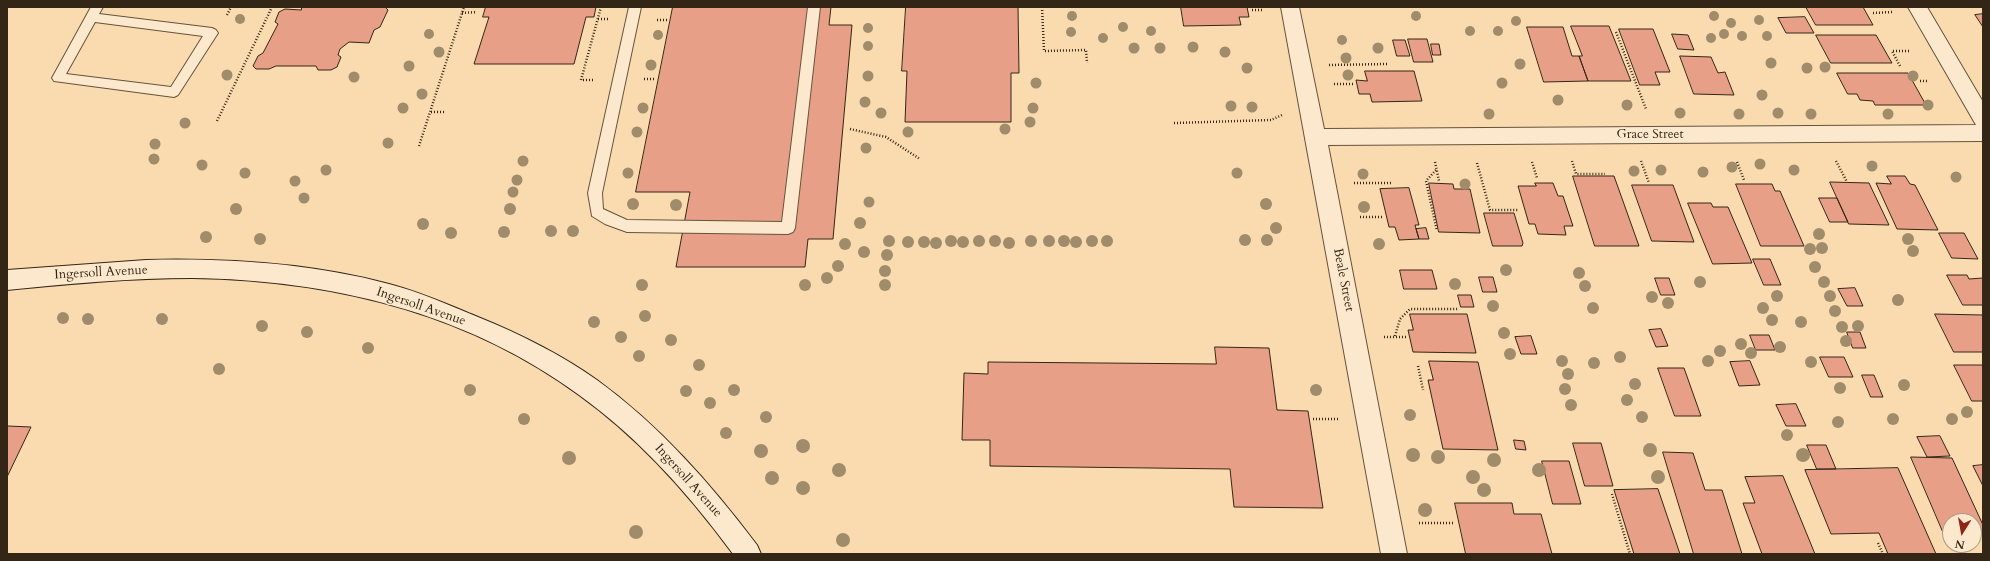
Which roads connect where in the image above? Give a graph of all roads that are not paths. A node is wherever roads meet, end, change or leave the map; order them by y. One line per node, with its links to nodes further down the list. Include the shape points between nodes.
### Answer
1 (635, 7): 2 (lane, via 595,193 597,212 627,226 788,228)
2 (814, 7)
3 (1290, 7): 8 (street, Beale Street)
4 (1916, 7): 6 (street)
5 (94, 12): 5 (lane, via 58,78 174,92 212,32)
6 (1983, 120)
7 (1983, 132): 8 (street, Grace Street)
8 (1316, 137): 11 (street, Beale Street)
9 (7, 280): 10 (street, Ingersoll Avenue, via 190,269 233,271 318,279 414,301 451,315 545,359 602,397 648,437 693,482)
10 (748, 554)
11 (1394, 554)

